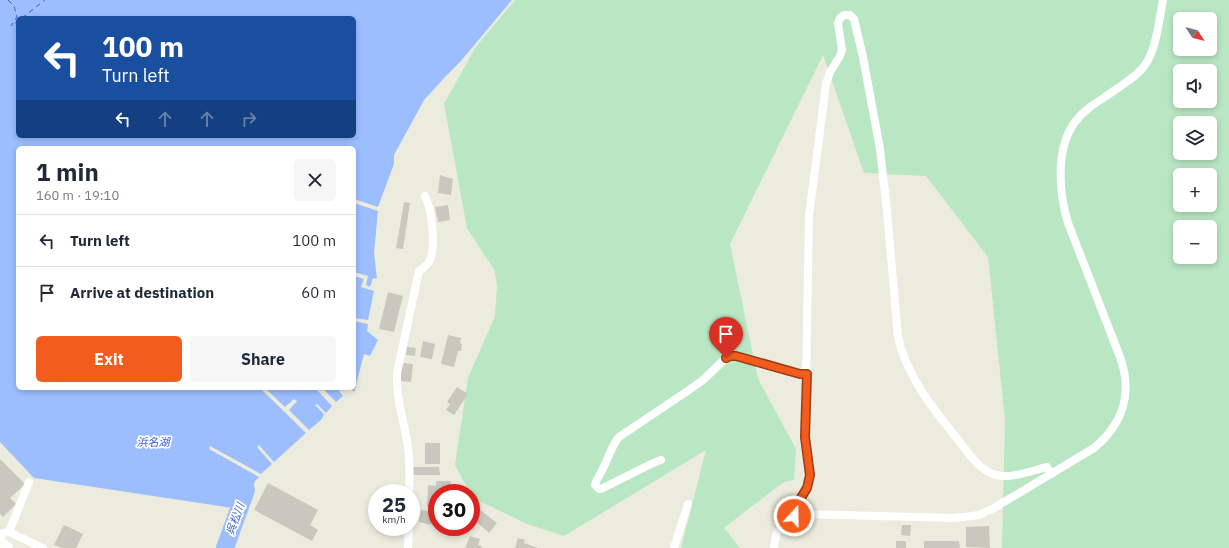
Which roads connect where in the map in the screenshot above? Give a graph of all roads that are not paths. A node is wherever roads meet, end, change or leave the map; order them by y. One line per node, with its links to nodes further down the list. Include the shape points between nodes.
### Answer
1 (1163, 0): 5 (street, via 1153,46 1145,64 1131,78 1084,112 1074,123 1065,144 1061,176 1064,212 1120,357 1126,384 1121,412 1107,436 1094,448)
2 (425, 196): 7 (street, via 432,235 431,254 419,272 396,387 410,459)
3 (807, 374): 4 (street, via 736,356 726,358 692,388 619,437 595,486 601,490); 5 (street, via 809,206 826,84 842,50 838,20 847,15 852,17 854,22 875,118 887,211 897,332 903,355 926,400 980,466 1000,476 1016,475 1047,467); 9 (street, via 805,437 810,475 807,488 794,509)
4 (661, 460)
5 (1051, 474): 9 (street, via 991,510 972,517)
6 (29, 482): 10 (street)
7 (409, 484)
8 (688, 504): 15 (street)
9 (795, 515): 16 (street, via 781,526)
10 (8, 532): 12 (street, via 3,533); 13 (street)
11 (409, 536): 14 (street)
12 (3, 544)
13 (43, 548)
14 (408, 548)
15 (674, 548)
16 (774, 548)

